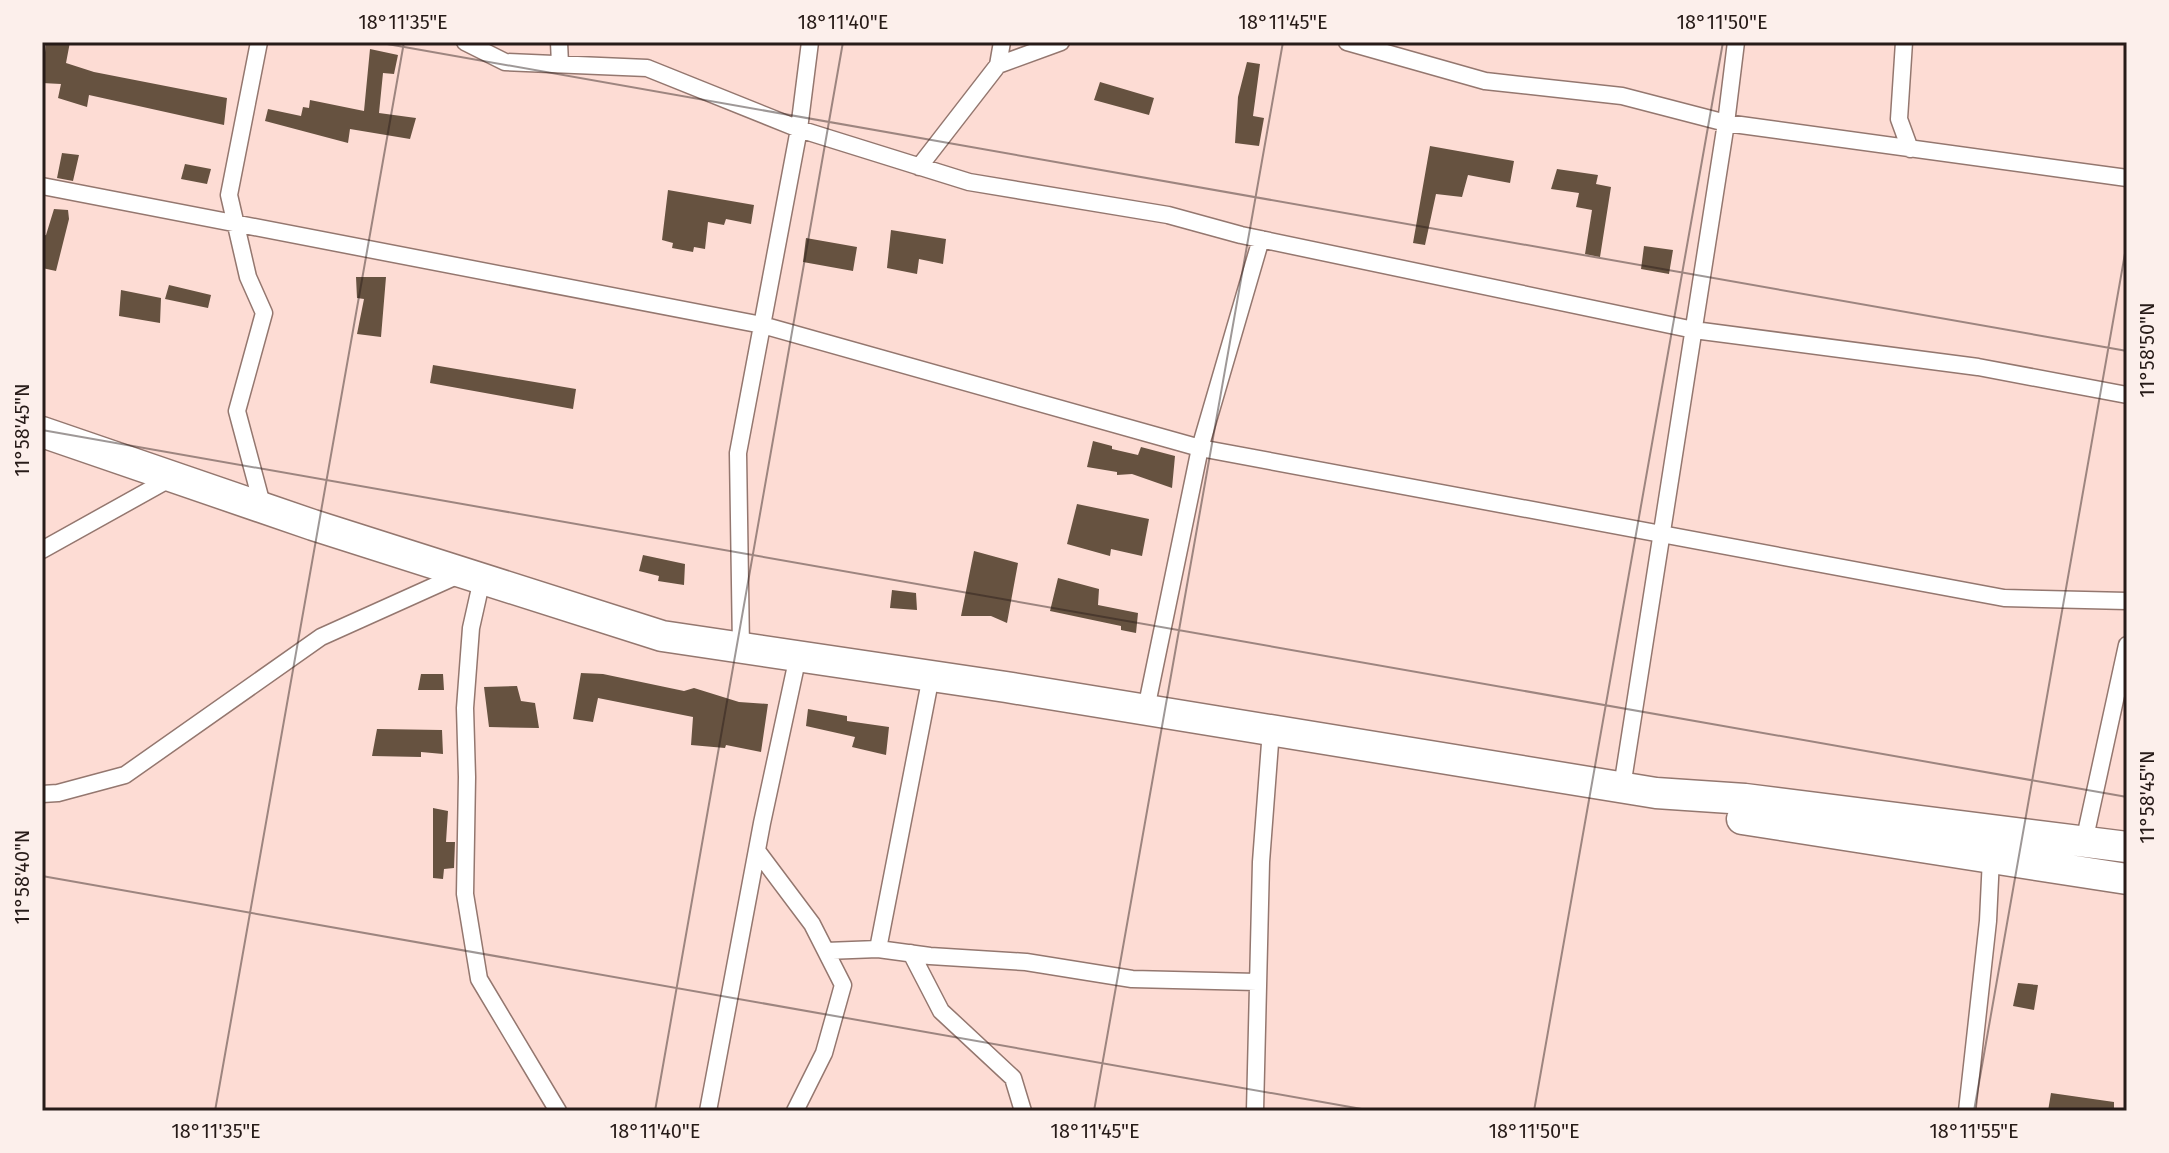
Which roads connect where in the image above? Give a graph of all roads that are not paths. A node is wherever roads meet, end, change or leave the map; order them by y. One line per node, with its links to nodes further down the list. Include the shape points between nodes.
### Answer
1 (259, 42): 18 (street, via 229,195)
2 (465, 42): 10 (street, via 505,62)
3 (559, 42): 10 (street)
4 (810, 42): 13 (street)
5 (1002, 42): 11 (street)
6 (1061, 42): 11 (street)
7 (1347, 42): 12 (street, via 1485,81 1622,96)
8 (1736, 42): 12 (street)
9 (1904, 42): 14 (street, via 1899,119)
10 (560, 64): 13 (street, via 647,68)
11 (998, 65): 15 (street)
12 (1726, 123): 14 (street); 21 (street)
13 (799, 129): 15 (street); 20 (street)
14 (1910, 149): 16 (street)
15 (919, 167): 19 (street, via 969,182 1168,215)
16 (2127, 178)
17 (42, 186): 18 (street)
18 (236, 224): 20 (street); 26 (street, via 248,277 264,313 237,411)
19 (1261, 239): 21 (street); 24 (street)
20 (762, 325): 24 (street); 32 (street, via 738,453)
21 (1694, 330): 22 (street, via 1978,367); 27 (street)
22 (2127, 395)
23 (42, 432): 25 (highway)
24 (1200, 448): 27 (street); 35 (street)
25 (173, 477): 26 (highway); 28 (street)
26 (263, 508): 29 (highway)
27 (1661, 534): 30 (street, via 2004,598); 37 (street)
28 (42, 550)
29 (473, 576): 32 (highway, via 662,636); 39 (street, via 321,637 125,775); 50 (street, via 465,708 465,894 479,979)
30 (2127, 601)
31 (2127, 645): 40 (street)
32 (741, 648): 33 (highway)
33 (798, 656): 34 (highway); 42 (street)
34 (931, 676): 35 (highway); 45 (street)
35 (1146, 709): 36 (highway)
36 (1271, 730): 37 (highway); 48 (street)
37 (1622, 787): 38 (highway)
38 (1656, 793): 40 (highway, via 1745,799); 43 (highway, via 1741,819)
39 (42, 794)
40 (2084, 842): 41 (highway)
41 (2127, 847)
42 (758, 852): 46 (street); 51 (street)
43 (1991, 858): 44 (highway); 54 (street)
44 (2127, 879)
45 (878, 949): 46 (street); 47 (street)
46 (826, 951): 52 (street, via 843,985 824,1053)
47 (911, 953): 48 (street, via 1026,962 1132,979); 53 (street, via 941,1011 1013,1078)
48 (1257, 982): 49 (street)
49 (1256, 1110)
50 (558, 1111)
51 (708, 1111)
52 (795, 1111)
53 (1023, 1111)
54 (1967, 1111)

